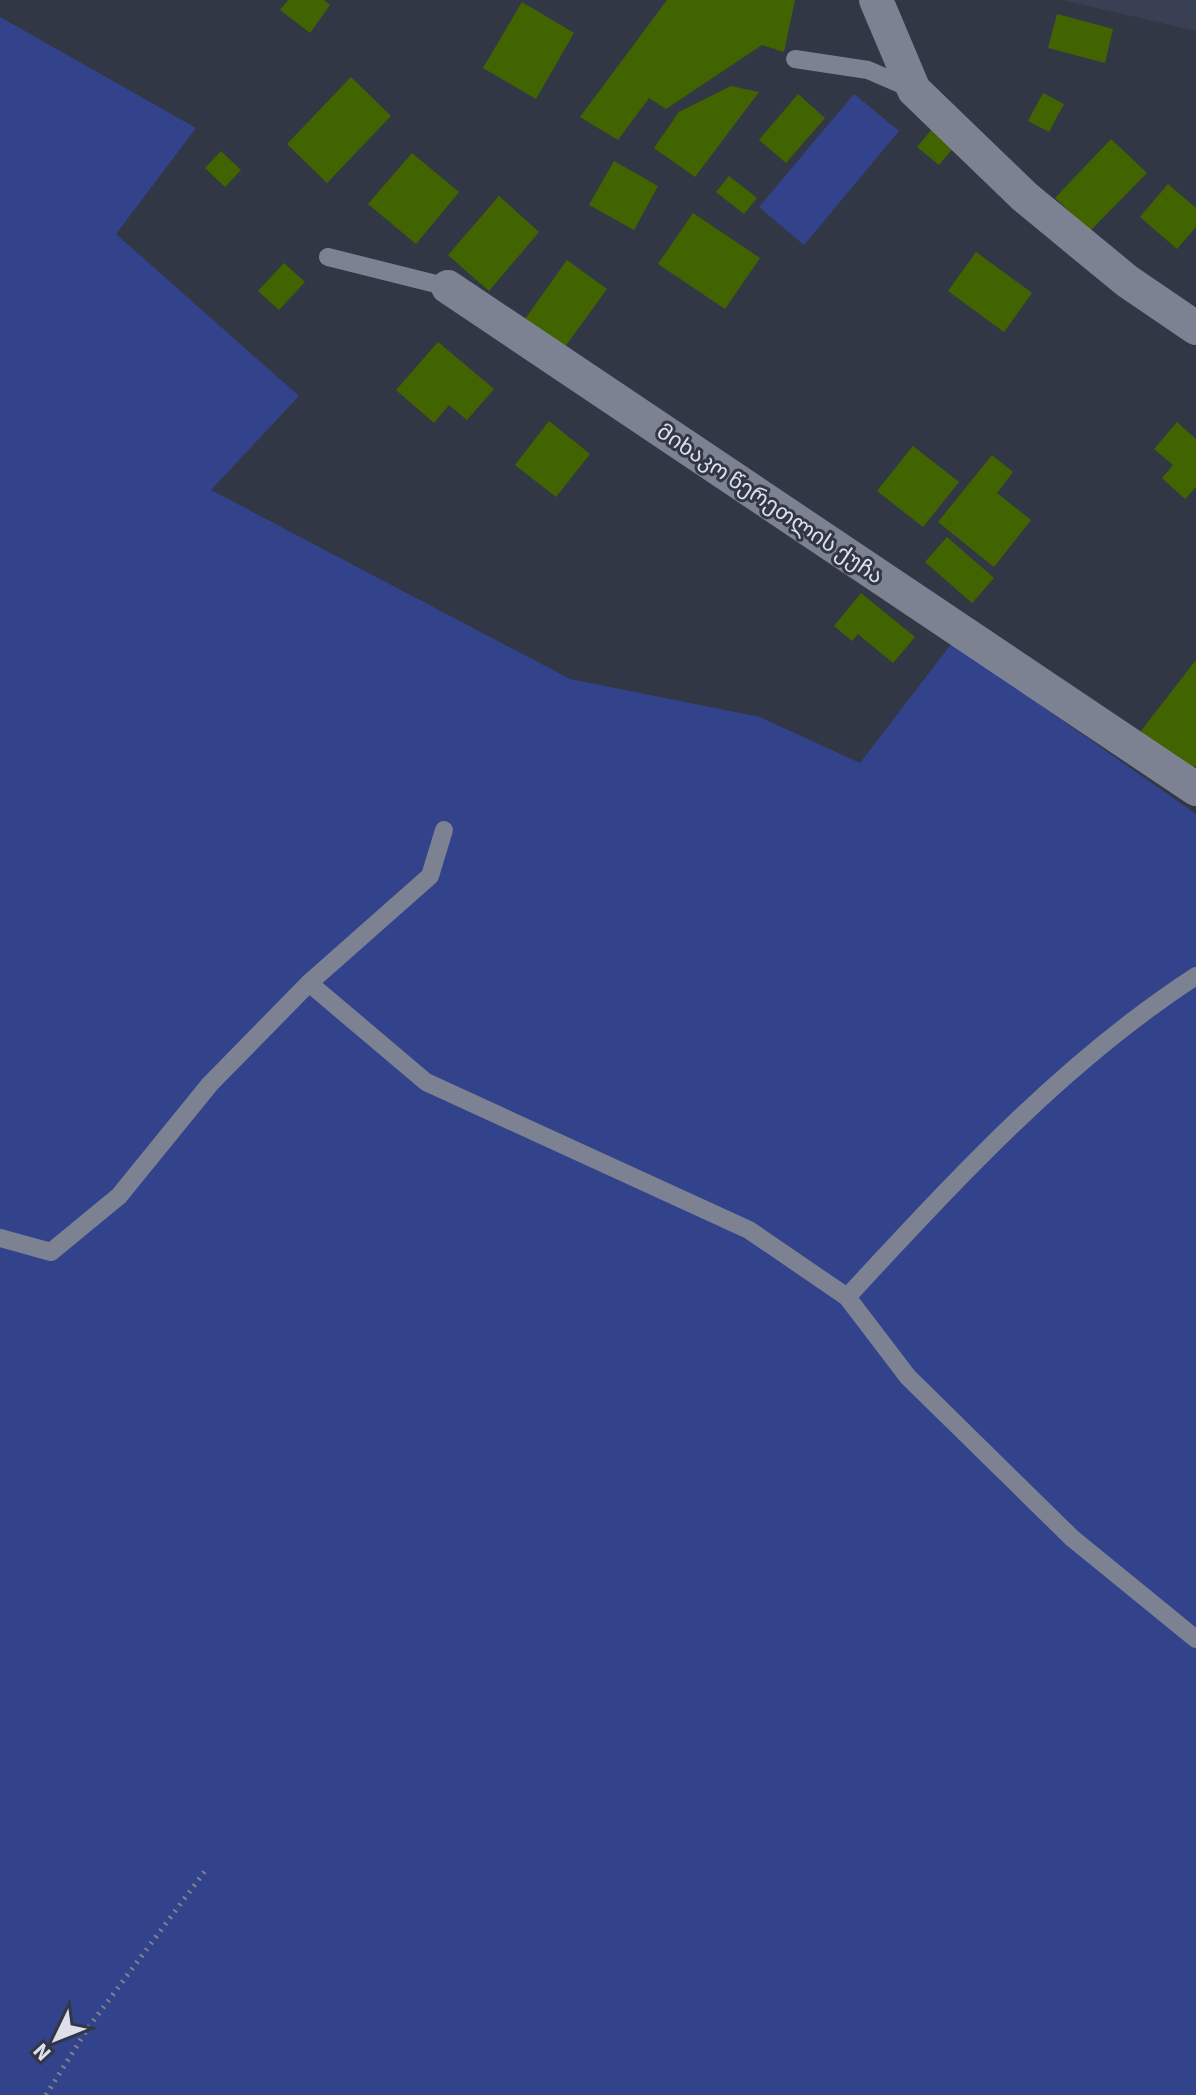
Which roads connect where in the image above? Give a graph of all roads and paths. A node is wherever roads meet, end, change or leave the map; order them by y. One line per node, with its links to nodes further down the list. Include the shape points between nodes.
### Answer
1 (876, 0): 3 (street)
2 (795, 59): 3 (lane, via 868,70)
3 (914, 90): 6 (street, via 1025,197 1127,281)
4 (328, 257): 5 (lane, მიხაკო წერეთლის ქუჩა)
5 (448, 287): 7 (street, მიხაკო წერეთლის ქუჩა)
6 (1196, 328)
7 (1196, 789)
8 (444, 830): 10 (lane, via 430,876)
9 (1196, 976): 12 (lane, via 1101,1044 985,1150)
10 (309, 983): 11 (lane, via 210,1084 119,1196 51,1252); 12 (lane, via 426,1082 749,1230)
11 (0, 1238)
12 (847, 1297): 13 (lane, via 908,1377 995,1463 1072,1538)
13 (1196, 1639)
14 (205, 1871): 15 (path, via 88,2028)
15 (46, 2095)

